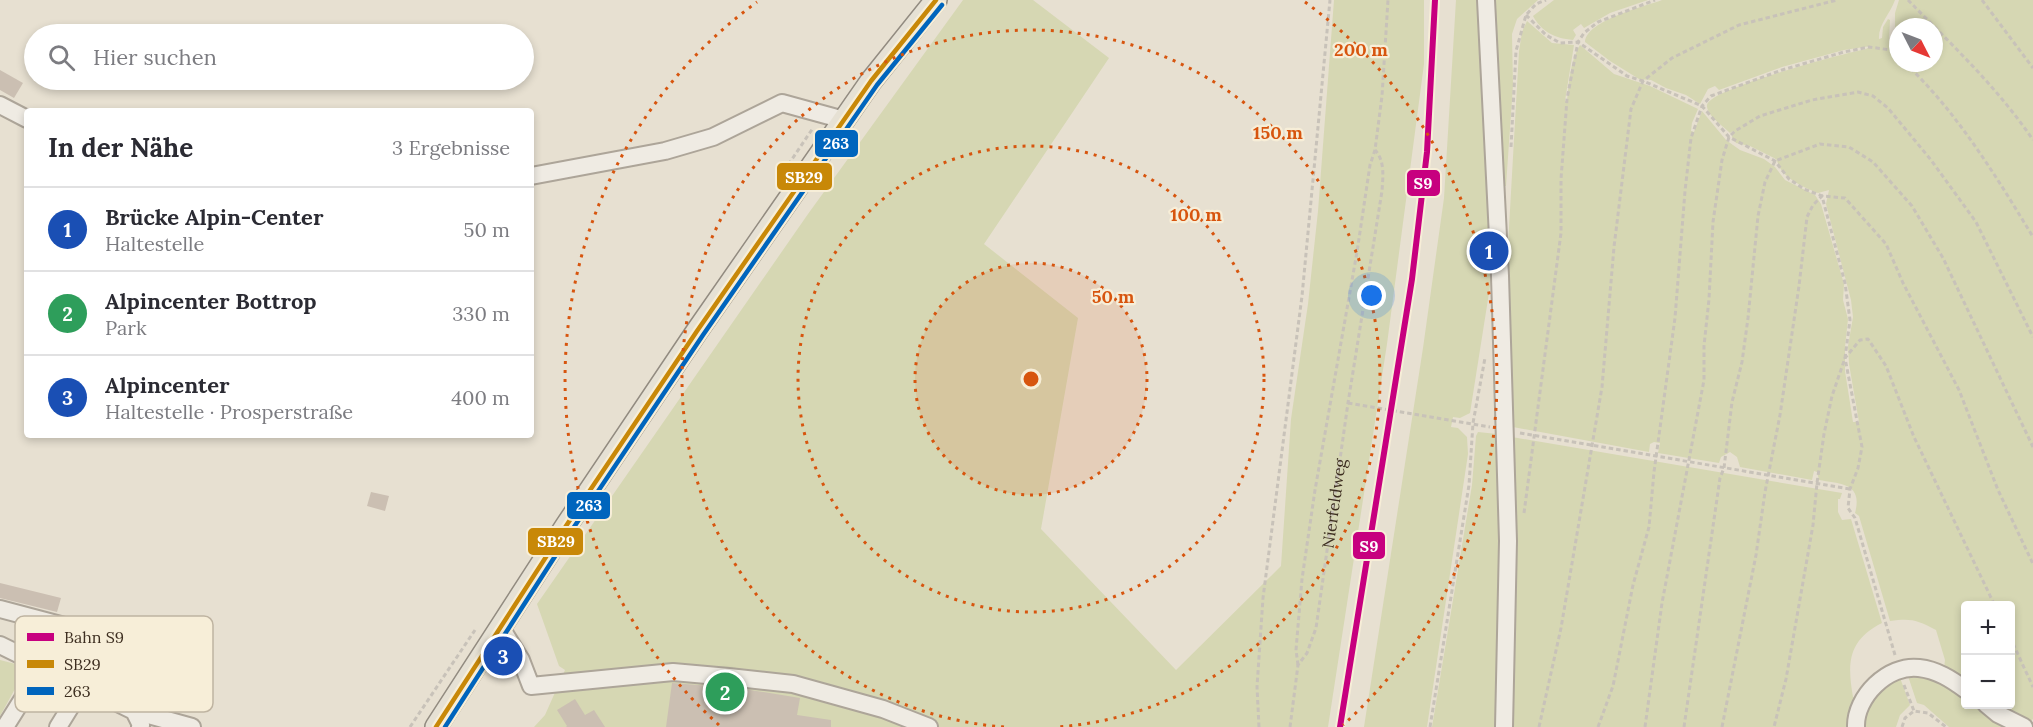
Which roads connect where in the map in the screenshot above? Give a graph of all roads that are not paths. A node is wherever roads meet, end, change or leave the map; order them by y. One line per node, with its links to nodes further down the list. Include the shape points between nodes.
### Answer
1 (936, 0): 5 (main road)
2 (1486, 0): 24 (street, via 1508,541)
3 (0, 105): 4 (street)
4 (24, 117)
5 (844, 120): 6 (street, via 782,103 713,137 665,151); 9 (main road)
6 (534, 175)
7 (0, 609): 8 (street)
8 (26, 616)
9 (500, 627): 22 (main road); 23 (street, via 521,660 531,686 673,672 729,677 793,684 883,709)
10 (0, 645): 11 (street)
11 (15, 652)
12 (1961, 687): 25 (street, via 1939,673 1908,668 1886,677 1864,698)
13 (1991, 709): 26 (street)
14 (15, 711): 18 (street)
15 (67, 712): 19 (street)
16 (134, 712): 20 (street)
17 (138, 712): 21 (street)
18 (5, 727)
19 (58, 727)
20 (140, 727)
21 (192, 727)
22 (436, 727)
23 (929, 727)
24 (1504, 727)
25 (1856, 727)
26 (2024, 727)

